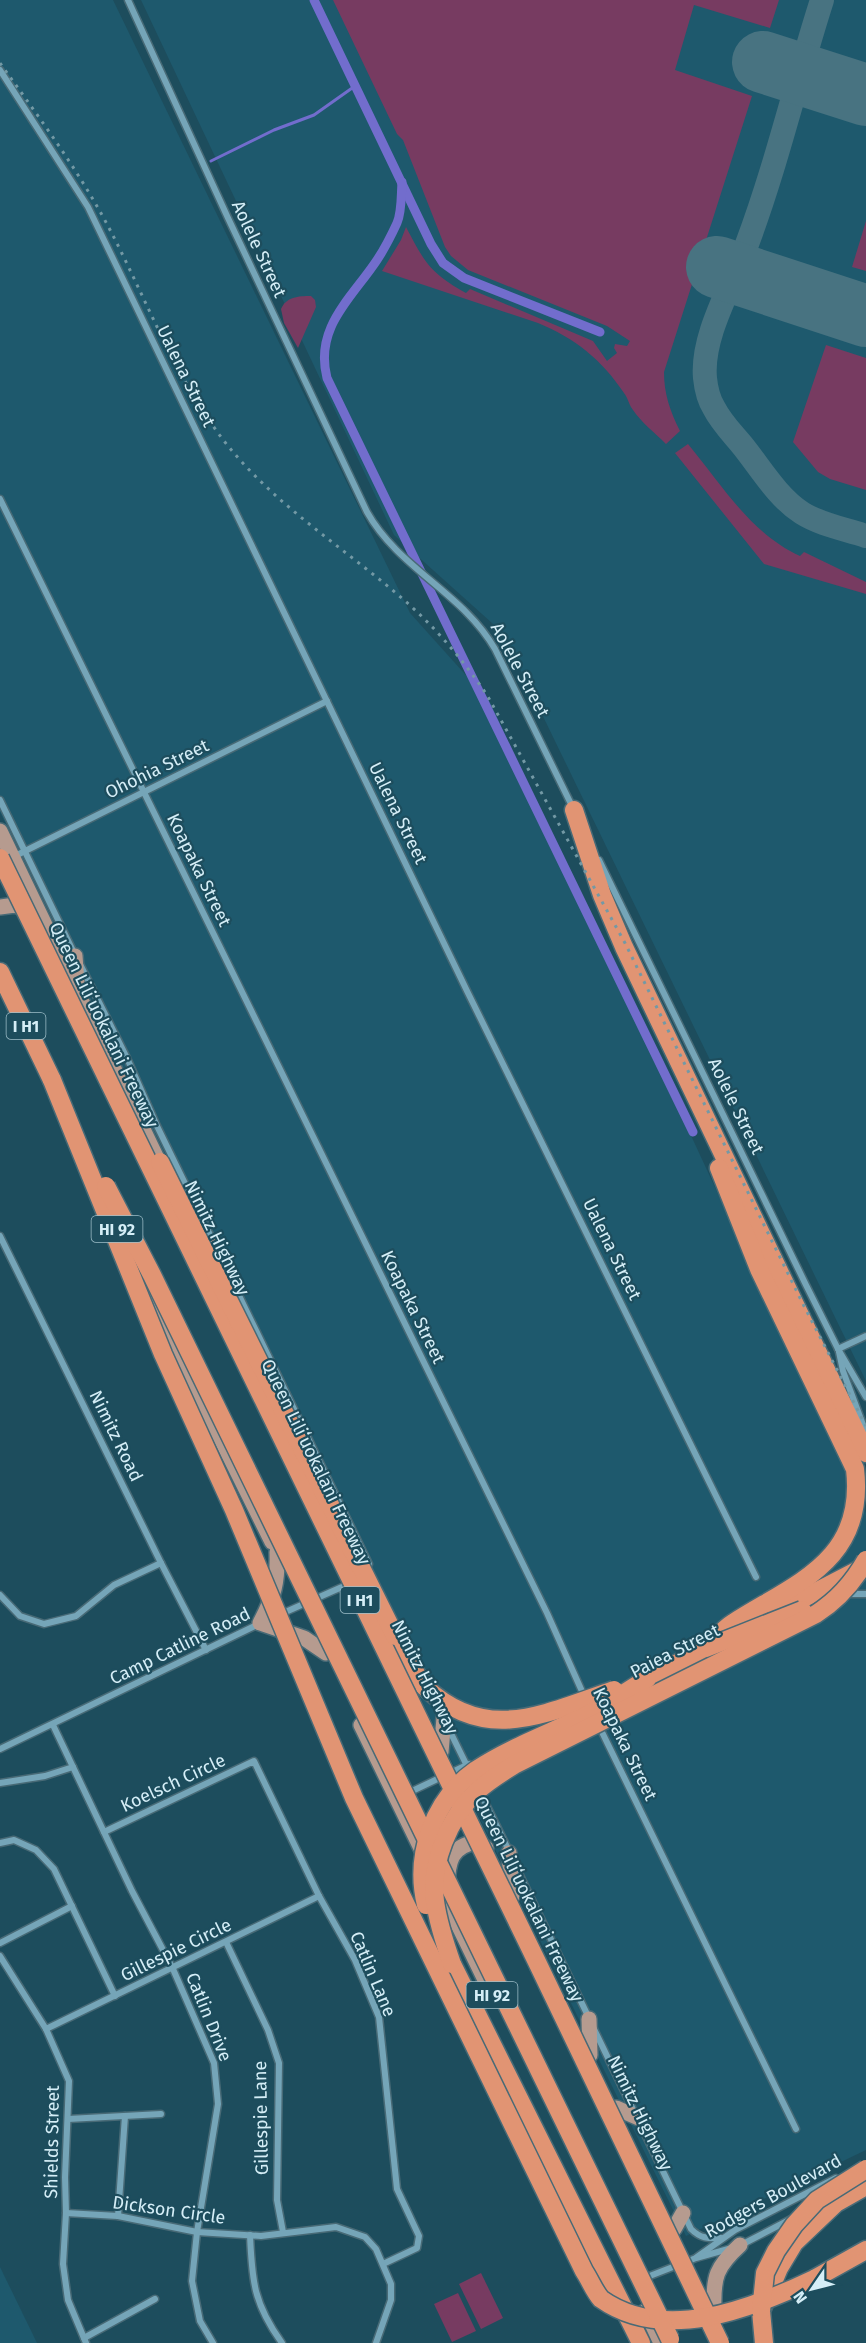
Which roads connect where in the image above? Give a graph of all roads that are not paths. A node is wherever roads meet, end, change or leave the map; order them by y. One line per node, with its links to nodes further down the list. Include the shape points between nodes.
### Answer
1 (128, 0): 7 (street, Aolele Street, via 367,512 402,558 472,616 491,641)
2 (0, 70): 4 (street, Ualena Street, via 88,207)
3 (0, 499): 5 (street, Koapaka Street)
4 (327, 701): 5 (street, Ohohia Street); 35 (street, Ualena Street)
5 (144, 792): 9 (street, Ohohia Street); 48 (street, Koapaka Street)
6 (0, 800): 9 (street)
7 (574, 810): 20 (highway, via 624,947 703,1114); 22 (street, Aolele Street)
8 (0, 831): 9 (main road, Nimitz Highway)
9 (7, 856): 11 (main road, Nimitz Highway); 12 (street); 47 (highway, bridge, via 415,1675 449,1706 477,1718 500,1720 527,1719); 114 (highway, Queen Liliʻuokalani Freeway / I H1, bridge)
10 (0, 907): 11 (main road, via 27,908)
11 (47, 928): 15 (main road, Nimitz Highway)
12 (75, 956): 15 (main road); 18 (street)
13 (0, 972): 16 (highway, I H1)
14 (0, 990): 29 (main road, HI 92)
15 (77, 991): 19 (main road, Nimitz Highway)
16 (52, 1080): 102 (highway, bridge, via 163,1354 234,1510 354,1798 600,2299 620,2317 645,2329 677,2334 725,2322); 113 (highway, I H1, bridge, via 152,1275)
17 (0, 1236): 31 (street, Nimitz Road)
18 (214, 1243): 19 (main road); 25 (street)
19 (211, 1271): 23 (main road, Nimitz Highway)
20 (778, 1289): 27 (highway); 44 (highway, via 855,1469 860,1508 850,1541 831,1565 731,1624)
21 (866, 1336): 22 (street)
22 (838, 1349): 24 (street, Aolele Street); 26 (street, Aolele Street)
23 (268, 1388): 25 (main road); 32 (main road, Nimitz Highway)
24 (866, 1397)
25 (290, 1403): 28 (street)
26 (866, 1433)
27 (866, 1453)
28 (355, 1534): 32 (main road); 36 (street, Camp Catline Road, via 375,1575)
29 (277, 1552): 41 (main road, HI 92); 43 (main road, via 274,1596)
30 (866, 1560): 70 (highway, bridge, via 846,1591 828,1607 514,1765 475,1793 447,1833 435,1876 436,1907)
31 (160, 1563): 40 (street, via 114,1585 76,1616 44,1624 20,1616); 45 (street, Nimitz Road)
32 (348, 1566): 36 (main road, Nimitz Highway)
33 (866, 1566): 38 (highway)
34 (866, 1570): 38 (highway, bridge)
35 (756, 1577)
36 (356, 1582): 41 (street, Camp Catline Road); 52 (main road, Nimitz Highway)
37 (866, 1587): 44 (highway, bridge)
38 (821, 1592): 39 (street); 44 (highway, bridge); 48 (street, Paiea Street)
39 (866, 1593)
40 (0, 1595)
41 (303, 1604): 43 (street, Camp Catline Road); 46 (main road, HI 92)
42 (392, 1612): 49 (street)
43 (260, 1623): 45 (street, Camp Catline Road); 46 (main road, via 303,1638)
44 (706, 1648): 47 (highway)
45 (206, 1650): 50 (street, Camp Catline Road)
46 (326, 1653): 58 (main road, HI 92)
47 (647, 1679): 70 (highway, bridge, via 475,1771 443,1805 427,1840 422,1878 429,1916)
48 (591, 1710): 54 (street, Paiea Street); 81 (street, Koapaka Street)
49 (444, 1719): 52 (main road); 54 (street)
50 (53, 1725): 51 (street, Camp Catline Road); 55 (street, Catlin Drive)
51 (0, 1749)
52 (441, 1752): 56 (main road, Nimitz Highway)
53 (254, 1761): 59 (street, Koelsch Circle); 63 (street, Catlin Lane)
54 (467, 1765): 56 (street, Paiea Street); 61 (street)
55 (73, 1767): 57 (street); 59 (street, Catlin Drive)
56 (452, 1772): 58 (street, Paiea Street); 62 (main road, Nimitz Highway)
57 (0, 1783)
58 (396, 1798): 65 (main road, HI 92)
59 (104, 1832): 71 (street, Catlin Drive)
60 (0, 1843): 66 (street, via 14,1840 36,1850 54,1869)
61 (509, 1853): 64 (main road); 73 (street)
62 (494, 1858): 64 (main road, Nimitz Highway); 65 (main road, via 482,1844 463,1844 450,1861)
63 (319, 1896): 67 (street, Gillespie Circle); 101 (street, Catlin Lane, via 355,1960 379,2018 397,2189 419,2236 417,2248)
64 (512, 1896): 75 (main road, Nimitz Highway)
65 (446, 1899): 103 (main road, HI 92)
66 (72, 1906): 68 (street); 72 (street)
67 (226, 1942): 71 (street, Gillespie Circle); 94 (street, Gillespie Lane, via 268,2030 279,2063 277,2200)
68 (0, 1943)
69 (0, 1956): 74 (street, Shields Street)
70 (452, 1964): 111 (highway, bridge)
71 (173, 1969): 72 (street, Gillespie Circle); 93 (street, Catlin Drive, via 214,2063 218,2104)
72 (115, 1996): 74 (street, Gillespie Circle)
73 (589, 2019): 75 (main road); 79 (street)
74 (46, 2029): 80 (street, Shields Street, via 69,2081)
75 (590, 2055): 76 (main road, Nimitz Highway)
76 (616, 2108): 79 (main road); 92 (main road, Nimitz Highway)
77 (161, 2114): 78 (street)
78 (125, 2116): 80 (street); 91 (street)
79 (639, 2118): 90 (street)
80 (68, 2120): 89 (street, Shields Street)
81 (796, 2129)
82 (866, 2162): 84 (street, Rodgers Boulevard)
83 (866, 2169): 106 (highway, bridge, via 817,2200 794,2225 765,2273)
84 (848, 2172)
85 (838, 2176): 96 (street, Rodgers Boulevard)
86 (866, 2184): 88 (highway); 97 (street, Rodgers Boulevard)
87 (866, 2193): 88 (highway)
88 (836, 2203): 106 (highway, bridge, via 794,2243 778,2268)
89 (66, 2213): 91 (street, Dickson Circle); 107 (street, Shields Street, via 63,2264 68,2300)
90 (683, 2213): 92 (main road); 96 (street, via 698,2236)
91 (118, 2216): 93 (street, Dickson Circle)
92 (674, 2229): 100 (main road, Nimitz Highway)
93 (196, 2232): 95 (street, Dickson Circle); 108 (street, Catlin Drive, via 192,2281 200,2322)
94 (283, 2232): 95 (street, Dickson Circle); 101 (street, Dickson Circle, via 336,2228 365,2237)
95 (250, 2235): 109 (street, via 256,2296)
96 (721, 2238): 100 (street, Rodgers Boulevard)
97 (740, 2245): 100 (street, Rodgers Boulevard); 105 (main road, via 718,2269)
98 (866, 2250): 102 (highway)
99 (866, 2259): 102 (highway)
100 (692, 2260): 103 (street, Rodgers Boulevard); 105 (main road, Nimitz Highway)
101 (383, 2264): 110 (street, Dickson Circle, via 391,2284 391,2300)
102 (814, 2279)
103 (633, 2283): 112 (main road, HI 92)
104 (155, 2299): 107 (street)
105 (714, 2309): 115 (main road, Nimitz Highway)
106 (761, 2311): 116 (highway)
107 (85, 2341)
108 (213, 2343)
109 (282, 2343)
110 (376, 2343)
111 (642, 2343)
112 (662, 2343)
113 (672, 2343)
114 (720, 2343)
115 (728, 2343)
116 (764, 2343)

